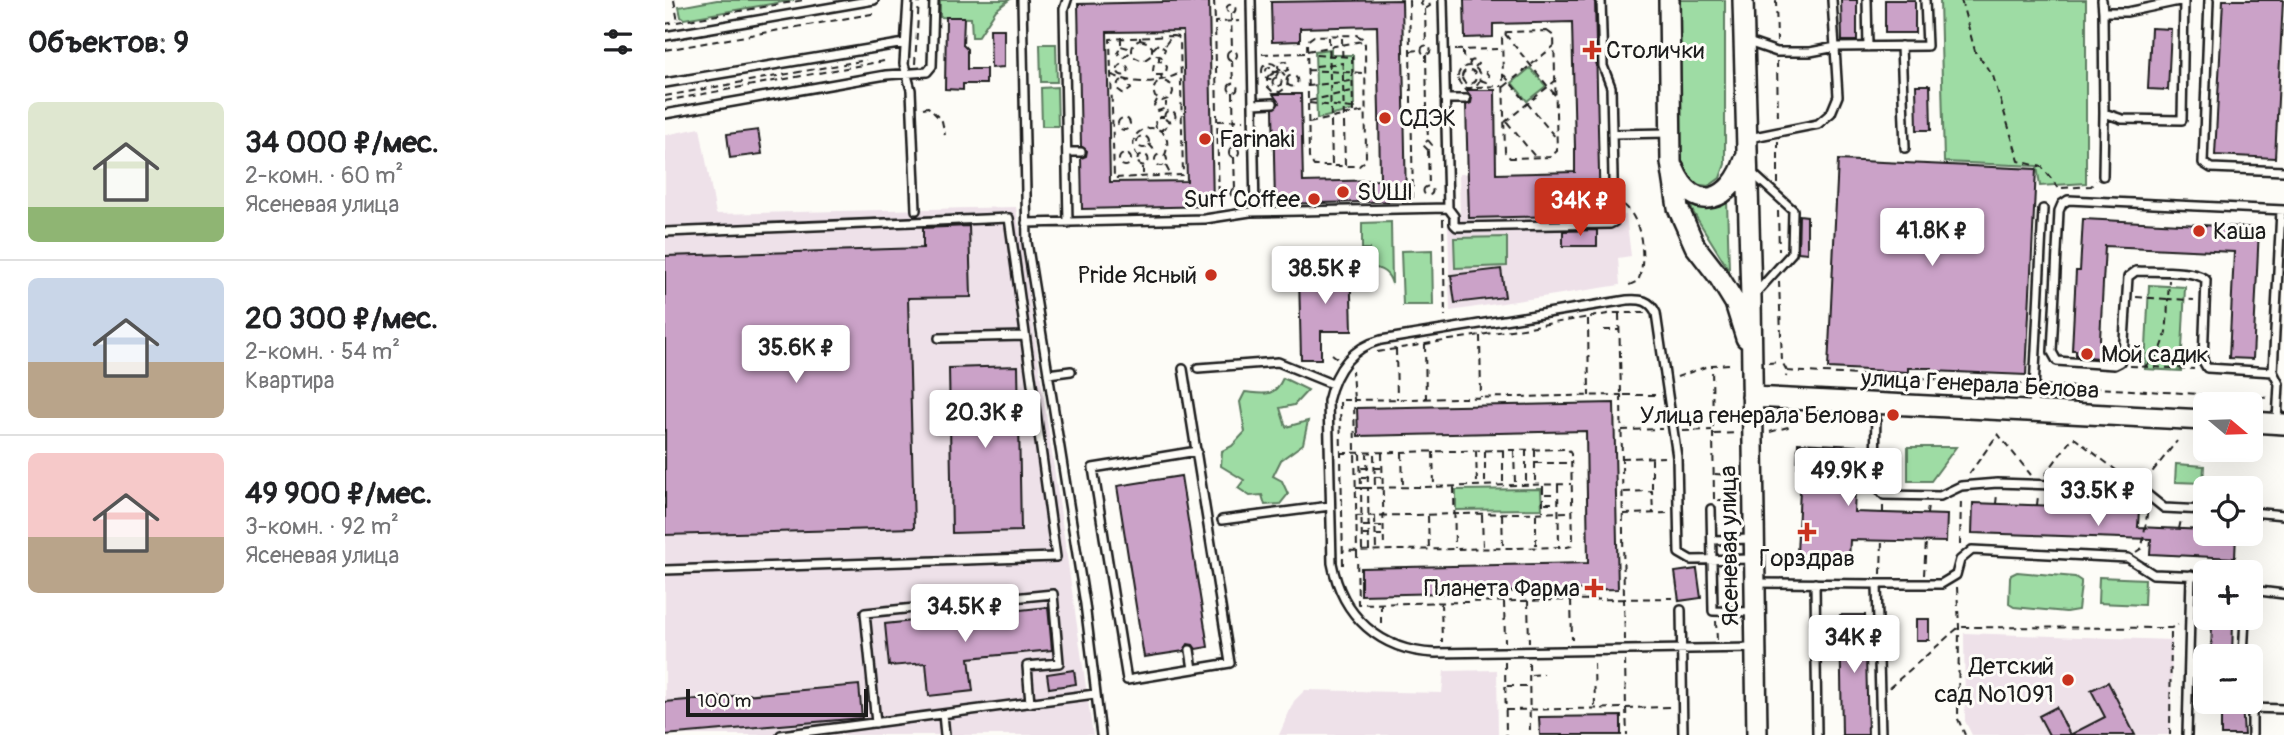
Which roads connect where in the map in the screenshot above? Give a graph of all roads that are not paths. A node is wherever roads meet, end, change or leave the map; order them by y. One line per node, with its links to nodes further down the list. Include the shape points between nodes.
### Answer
1 (874, 0): 18 (lane)
2 (908, 0): 20 (lane)
3 (934, 0): 24 (lane, via 932,66 927,72)
4 (1022, 0): 46 (lane)
5 (1067, 0): 35 (lane)
6 (1251, 0): 29 (lane)
7 (1443, 0): 26 (lane)
8 (1601, 0): 33 (lane, via 1602,66 1611,87)
9 (1669, 0): 32 (main road, Ясеневая улица)
10 (1743, 0): 19 (main road, Ясеневая улица)
11 (1832, 0): 22 (lane)
12 (1867, 0): 23 (lane)
13 (1925, 0): 21 (lane, via 1927,46)
14 (2102, 0): 17 (lane)
15 (2184, 0): 17 (lane, via 2127,12); 30 (lane, via 2182,120 2122,119)
16 (2209, 0): 39 (lane, via 2203,163 2211,168)
17 (2103, 12): 30 (lane)
18 (665, 36)
19 (1744, 40): 22 (lane, via 1777,52); 37 (main road, Ясеневая улица)
20 (905, 43): 24 (lane); 25 (lane)
21 (1902, 46): 23 (lane); 34 (lane)
22 (1836, 47): 23 (lane); 37 (lane, via 1838,96 1831,113 1818,124)
23 (1868, 47)
24 (907, 73): 31 (lane); 43 (lane)
25 (665, 83)
26 (1445, 99): 27 (lane); 41 (lane)
27 (1466, 99)
28 (1273, 103): 29 (lane)
29 (1253, 104): 45 (lane)
30 (2104, 113): 40 (lane)
31 (665, 114)
32 (1671, 133): 33 (lane); 38 (main road, Ясеневая улица)
33 (1612, 134): 41 (lane, via 1614,221 1610,223 1457,227)
34 (1905, 148)
35 (1067, 152): 36 (lane); 47 (lane)
36 (1081, 152)
37 (1747, 154): 38 (main road, via 1740,177 1716,197 1699,198 1688,192); 49 (main road, Ясеневая улица); 49 (lane, via 1793,210 1792,253)
38 (1671, 162): 52 (main road, Ясеневая улица, via 1678,208 1695,246 1735,303)
39 (2280, 171)
40 (2103, 176)
41 (1445, 208): 45 (lane)
42 (2043, 209): 62 (lane)
43 (916, 210)
44 (2282, 210): 56 (lane); 56 (lane, via 2067,200 2059,211 2053,355 2060,362 2120,362 2127,280 2132,272 2169,272 2199,274 2207,284 2203,361 2209,370)
45 (1255, 212): 47 (lane, via 1205,219)
46 (1026, 223): 47 (lane); 57 (lane)
47 (1069, 223)
48 (665, 232): 50 (lane, via 1009,218)
49 (1751, 298): 52 (main road, Ясеневая улица)
50 (1025, 336): 51 (lane); 76 (lane, via 1056,556)
51 (939, 338)
52 (1758, 360): 60 (main road, Ясеневая улица)
53 (1198, 368): 58 (lane, via 1278,362)
54 (1183, 369): 66 (lane)
55 (1071, 371): 57 (lane)
56 (2273, 372): 59 (lane)
57 (1048, 374): 89 (lane)
58 (1332, 384): 67 (lane, via 1328,401); 75 (lane, via 1343,364 1372,342 1640,299 1649,303 1656,313 1674,431 1679,553 1691,560)
59 (2282, 384): 65 (lane)
60 (1752, 397): 61 (main road, улица Генерала Белова); 74 (main road, Ясеневая улица)
61 (1876, 403): 62 (main road, улица Генерала Белова); 69 (lane, via 1875,484 1884,495 1940,496 1961,486 1997,483 2139,488 2164,508)
62 (2033, 410): 63 (main road, улица Генерала Белова)
63 (2193, 419)
64 (2263, 423): 65 (main road)
65 (2281, 424)
66 (1197, 451): 88 (lane, via 1230,663); 88 (lane, via 1093,468 1127,680)
67 (1330, 506): 72 (lane); 86 (lane, via 1332,563 1338,588 1356,618 1388,643 1413,651)
68 (1711, 509): 73 (lane)
69 (2193, 509)
70 (2263, 513): 71 (lane)
71 (2284, 514)
72 (1222, 520)
73 (1712, 540): 74 (lane); 75 (lane)
74 (1754, 549): 75 (lane); 78 (main road, Ясеневая улица)
75 (1712, 559): 84 (lane, via 1713,610)
76 (665, 570)
77 (2191, 575): 80 (lane, via 2153,574 2128,558 1972,550 1960,560 1956,575 1941,584); 103 (lane)
78 (1754, 583): 79 (lane); 84 (main road, Ясеневая улица)
79 (1815, 583): 80 (lane); 101 (lane)
80 (1879, 584): 102 (lane)
81 (2263, 591): 82 (lane)
82 (2284, 594)
83 (1681, 610): 86 (lane)
84 (1755, 612): 85 (main road, Ясеневая улица)
85 (1755, 648): 86 (lane); 100 (main road, Ясеневая улица)
86 (1681, 649): 99 (lane)
87 (1190, 650): 88 (lane)
88 (1193, 669)
89 (1095, 694): 90 (lane); 98 (lane)
90 (1030, 703): 93 (lane); 95 (lane, via 1027,666 1059,663 1053,594 865,613)
91 (2263, 707): 92 (lane)
92 (2284, 709)
93 (943, 714): 95 (lane); 97 (lane)
94 (2252, 714): 104 (lane)
95 (876, 723): 96 (lane)
96 (781, 735)
97 (945, 735)
98 (1101, 735)
99 (1683, 735)
100 (1757, 735)
101 (1817, 735)
102 (1881, 735)
103 (2187, 735)
104 (2252, 735)

